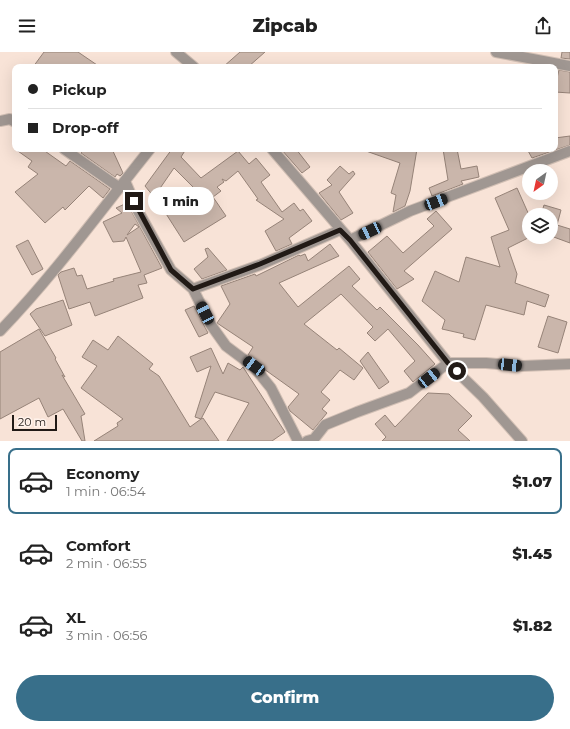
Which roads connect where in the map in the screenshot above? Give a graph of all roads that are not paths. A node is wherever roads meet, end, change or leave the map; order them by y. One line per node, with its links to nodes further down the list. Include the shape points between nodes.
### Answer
1 (176, 52): 3 (street)
2 (496, 52): 4 (street)
3 (190, 64)
4 (570, 66)
5 (12, 120): 6 (street)
6 (0, 121)
7 (570, 151): 13 (street, via 410,211)
8 (69, 152): 11 (street)
9 (148, 152): 11 (street)
10 (275, 152): 12 (street)
11 (123, 185): 14 (street, via 171,270); 15 (street, via 19,312)
12 (340, 230): 13 (street); 14 (street)
13 (350, 240): 16 (street)
14 (193, 289): 19 (street, via 211,325 226,346 254,366 271,388)
15 (0, 331)
16 (448, 363): 17 (street, via 522,366); 18 (street, via 409,393 325,425); 20 (street)
17 (570, 364)
18 (312, 440)
19 (298, 441)
20 (522, 441)

